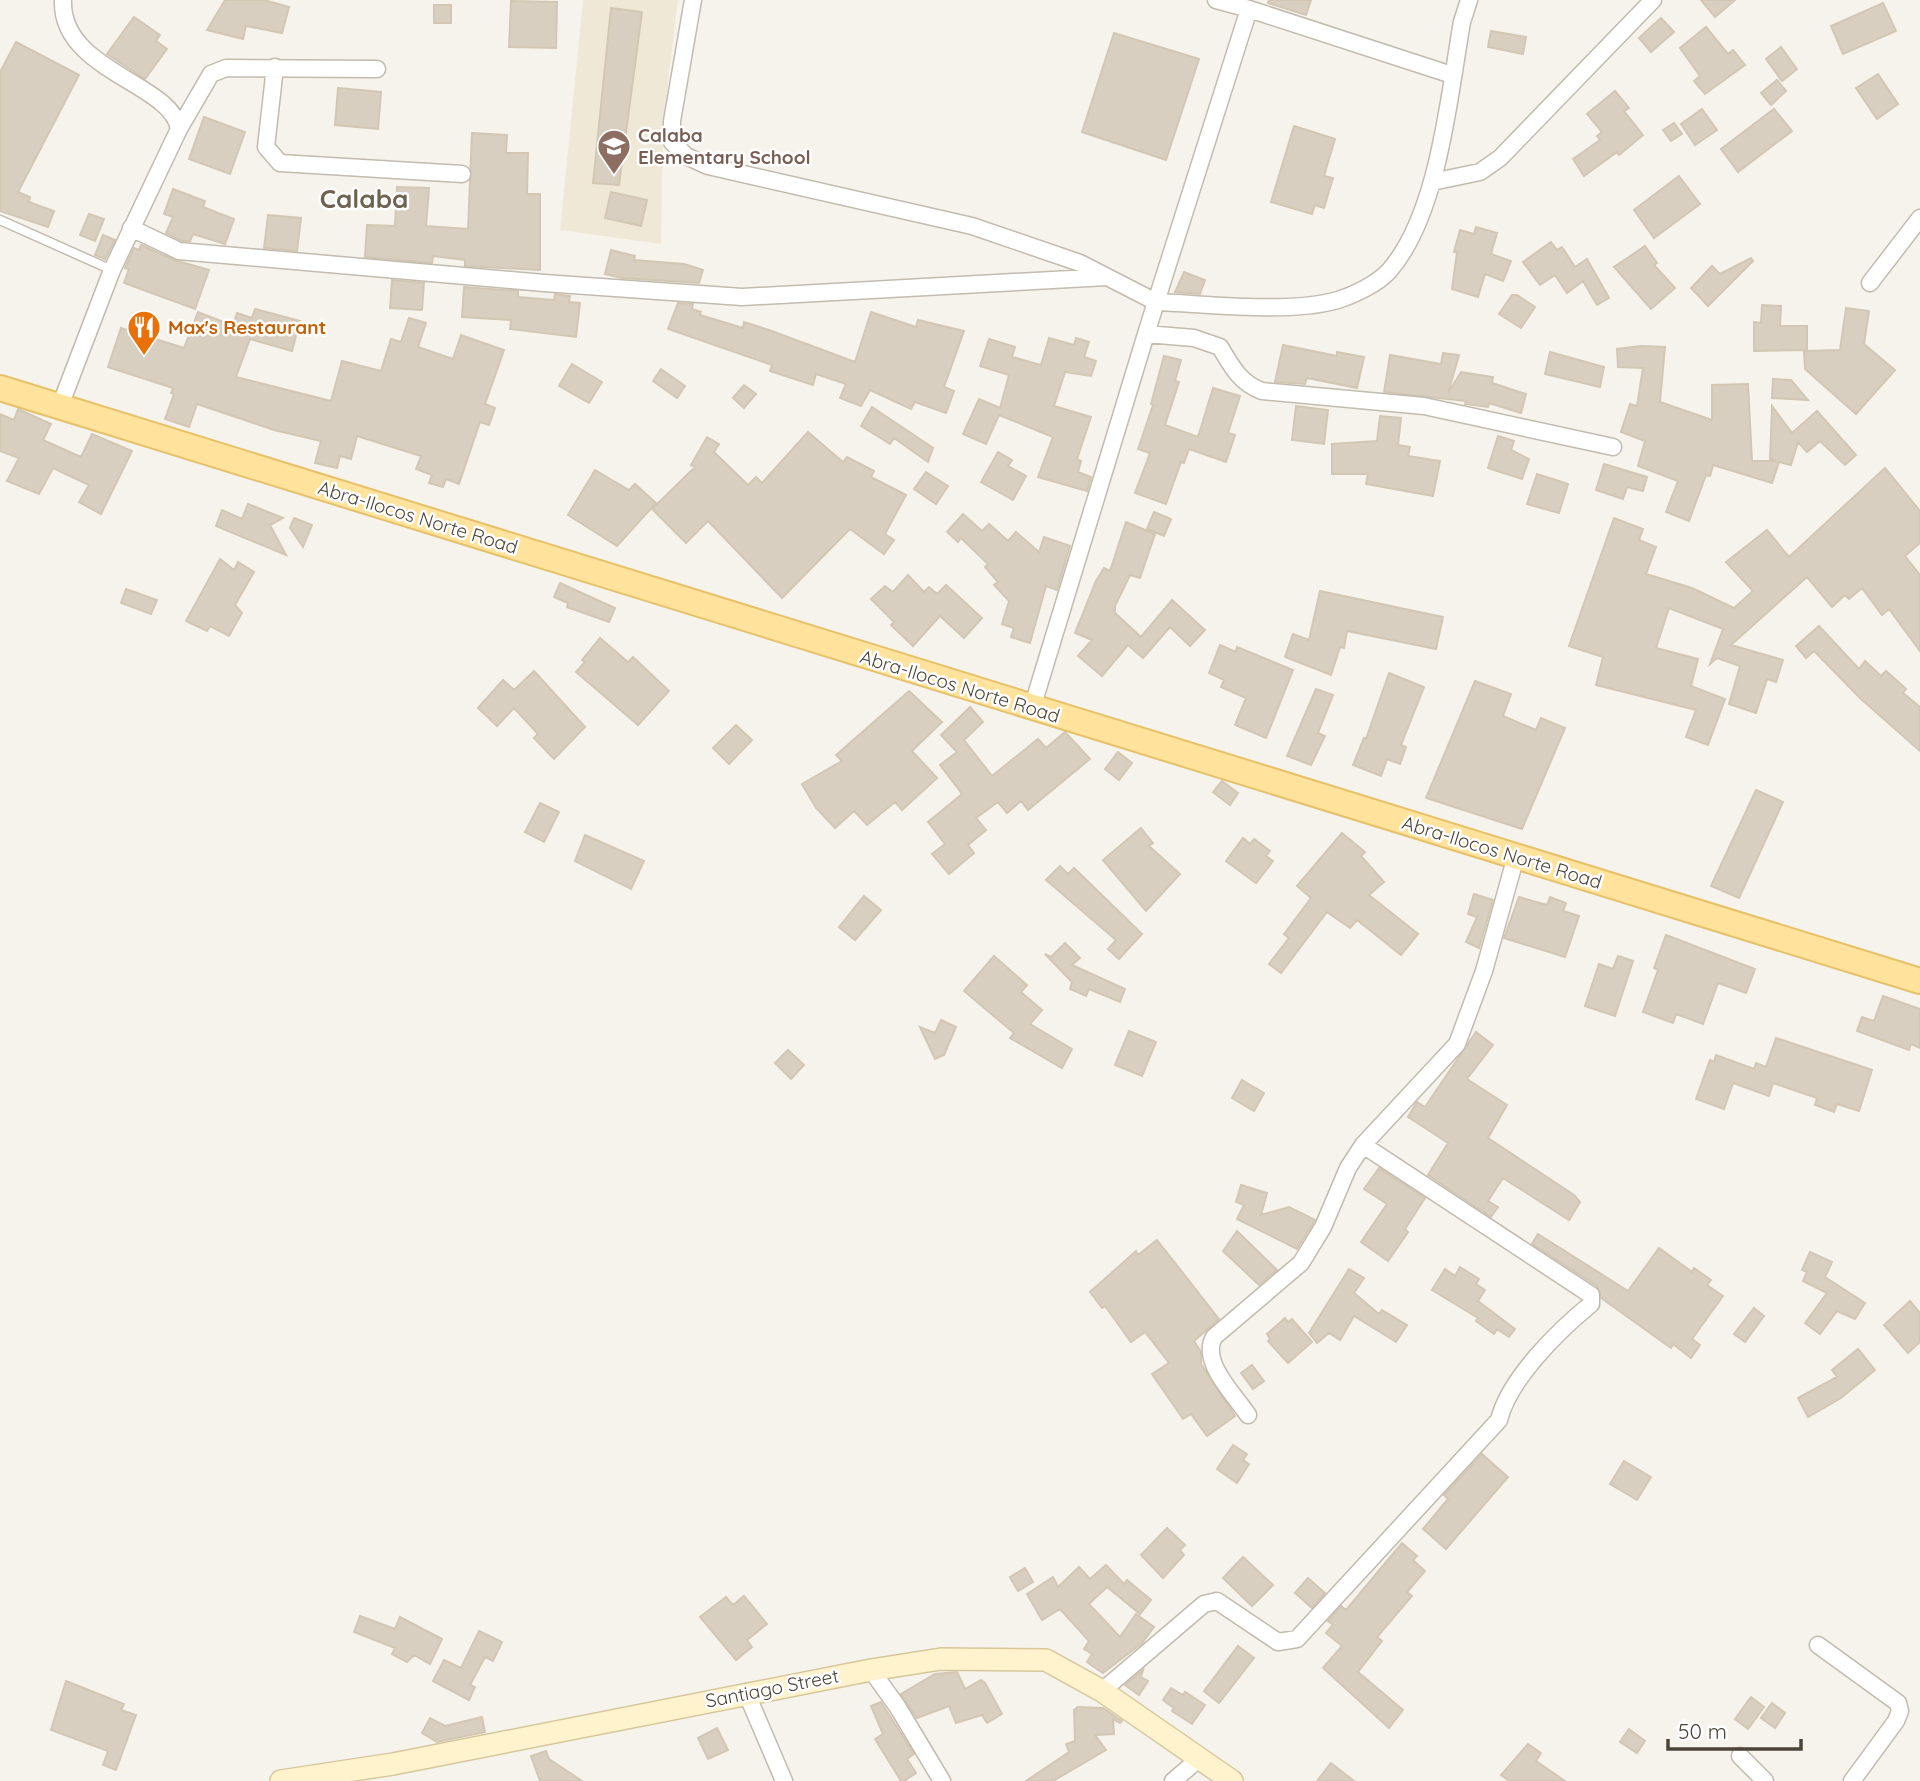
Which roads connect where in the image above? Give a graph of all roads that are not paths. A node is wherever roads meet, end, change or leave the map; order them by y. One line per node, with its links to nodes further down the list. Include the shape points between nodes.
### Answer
1 (63, 0): 10 (street, via 65,20 78,43 167,108 177,118)
2 (693, 0): 17 (street, via 672,121 672,142 678,150 708,166 972,226)
3 (1216, 0): 6 (street)
4 (1469, 0): 9 (street)
5 (1653, 0): 12 (street, via 1500,158 1480,172)
6 (1249, 9): 9 (street); 19 (street)
7 (275, 67): 8 (street); 10 (street, via 226,68 211,74); 11 (street, via 266,146 280,163)
8 (377, 69)
9 (1452, 75): 12 (street)
10 (179, 129): 15 (street)
11 (462, 174)
12 (1432, 182): 19 (street, via 1411,239 1388,272 1337,300 1310,304)
13 (1920, 218): 18 (street)
14 (0, 220): 16 (lane)
15 (131, 228): 16 (street); 17 (street, via 179,250 544,284 742,297)
16 (112, 270): 22 (street)
17 (1109, 277): 19 (street)
18 (1871, 283)
19 (1156, 302): 20 (street)
20 (1146, 334): 23 (street, via 1194,338 1220,347 1238,376 1262,391 1424,406); 24 (street)
21 (0, 388): 22 (main road, Abra-Ilocos Norte Road)
22 (60, 406): 24 (main road, Abra-Ilocos Norte Road)
23 (1613, 447)
24 (1032, 708): 25 (main road, Abra-Ilocos Norte Road)
25 (1516, 856): 26 (main road, Abra-Ilocos Norte Road); 27 (street, via 1484,971 1457,1044)
26 (1915, 975)
27 (1363, 1145): 28 (street, via 1301,1263 1210,1344 1210,1359); 31 (street, via 1591,1295 1591,1304 1559,1332 1507,1397 1499,1420 1297,1639 1278,1642 1217,1601 1204,1604)
28 (1248, 1415)
29 (1818, 1646): 41 (street, via 1898,1703 1896,1721)
30 (871, 1670): 31 (street, Santiago Street, via 941,1659 1046,1660); 32 (street, Santiago Street); 37 (street)
31 (1102, 1691): 34 (street, Santiago Street)
32 (746, 1692): 35 (street, Santiago Street, via 393,1764); 36 (street)
33 (1740, 1756): 40 (street)
34 (1201, 1757): 38 (street); 39 (street, Santiago Street)
35 (281, 1781)
36 (784, 1781)
37 (942, 1781)
38 (1173, 1781)
39 (1232, 1781)
40 (1765, 1781)
41 (1852, 1781)

